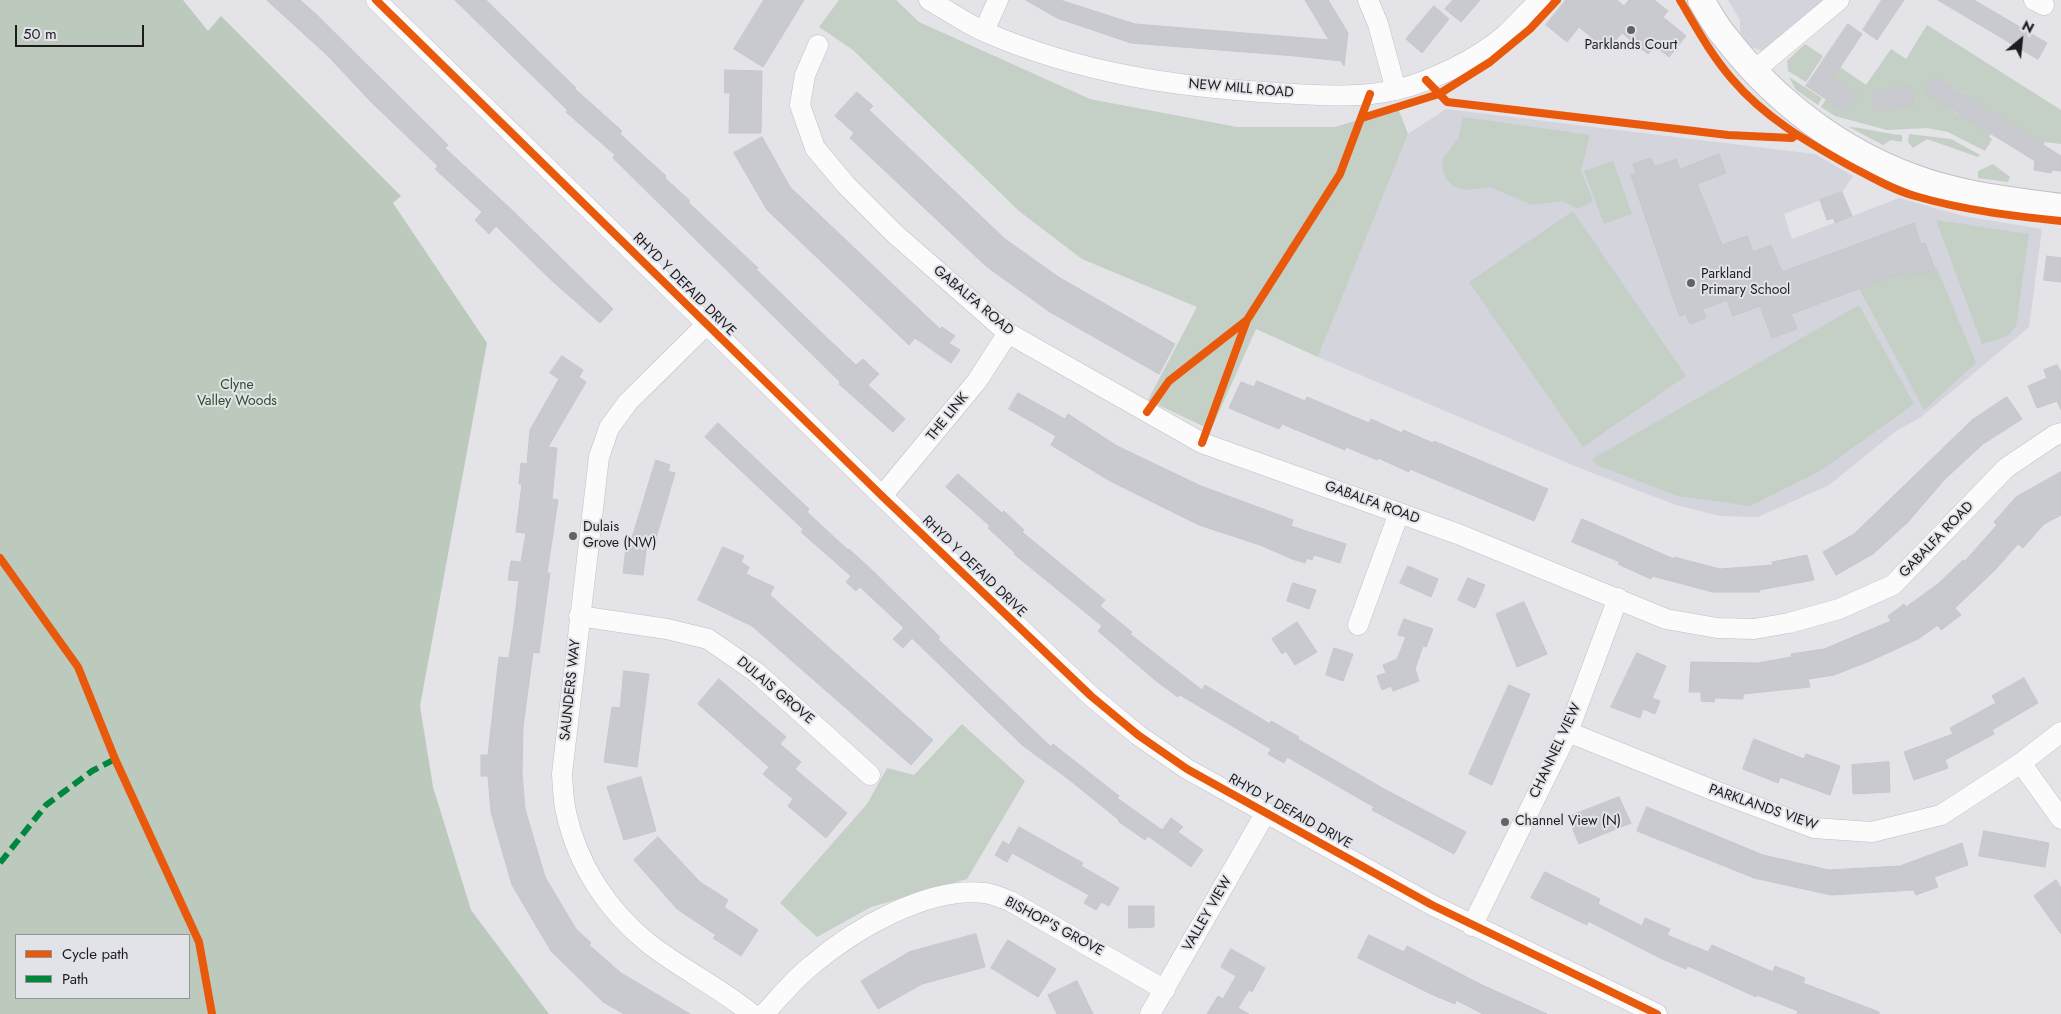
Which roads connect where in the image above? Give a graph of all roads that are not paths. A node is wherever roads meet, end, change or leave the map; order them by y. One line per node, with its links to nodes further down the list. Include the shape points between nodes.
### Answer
1 (376, 0): 14 (street, RHYD Y DEFAID DRIVE)
2 (929, 0): 9 (street, NEW MILL ROAD)
3 (998, 0): 9 (street)
4 (1368, 0): 12 (street)
5 (1540, 0): 12 (street, NEW MILL ROAD, via 1506,34 1482,52 1426,80)
6 (1701, 0): 11 (street, via 1725,38)
7 (1712, 0): 11 (street)
8 (1839, 0): 11 (street)
9 (984, 31): 12 (street, NEW MILL ROAD, via 1078,66 1155,82 1238,91 1335,96)
10 (818, 45): 15 (street, GABALFA ROAD, via 805,75 800,105 815,148 846,185 895,234)
11 (1755, 70): 13 (street, via 1813,124 1882,165 1971,194)
12 (1396, 90)
13 (2061, 207)
14 (706, 325): 17 (street, RHYD Y DEFAID DRIVE); 20 (street, SAUNDERS WAY, via 628,402 609,428 599,457)
15 (1008, 333): 17 (street, THE LINK, via 977,381); 18 (street, GABALFA ROAD, via 1199,441)
16 (2061, 433): 19 (street, GABALFA ROAD, via 2006,468 1893,585 1839,609 1789,623 1754,628 1717,628 1666,619)
17 (882, 496): 26 (street, RHYD Y DEFAID DRIVE, via 1111,713 1187,769)
18 (1399, 513): 19 (street, GABALFA ROAD); 21 (street)
19 (1618, 598): 22 (street, CHANNEL VIEW)
20 (579, 616): 25 (street, DULAIS GROVE, via 667,629 708,639 757,673); 30 (street, SAUNDERS WAY, via 562,774 566,812 577,848 595,886 619,918 649,944)
21 (1358, 625)
22 (1568, 732): 24 (street, PARKLANDS VIEW, via 1814,828 1872,832 1941,815); 28 (street, CHANNEL VIEW)
23 (2061, 732): 24 (street, PARKLANDS VIEW)
24 (2021, 763): 27 (street)
25 (870, 774)
26 (1265, 814): 28 (street, RHYD Y DEFAID DRIVE); 29 (street, VALLEY VIEW)
27 (2061, 819)
28 (1472, 926): 33 (street, RHYD Y DEFAID DRIVE)
29 (1165, 990): 31 (street, BISHOP'S GROVE, via 1010,900 984,893 941,895 895,912 853,934 811,965); 32 (street, VALLEY VIEW)
30 (752, 1014)
31 (764, 1014)
32 (1150, 1014)
33 (1657, 1014)

